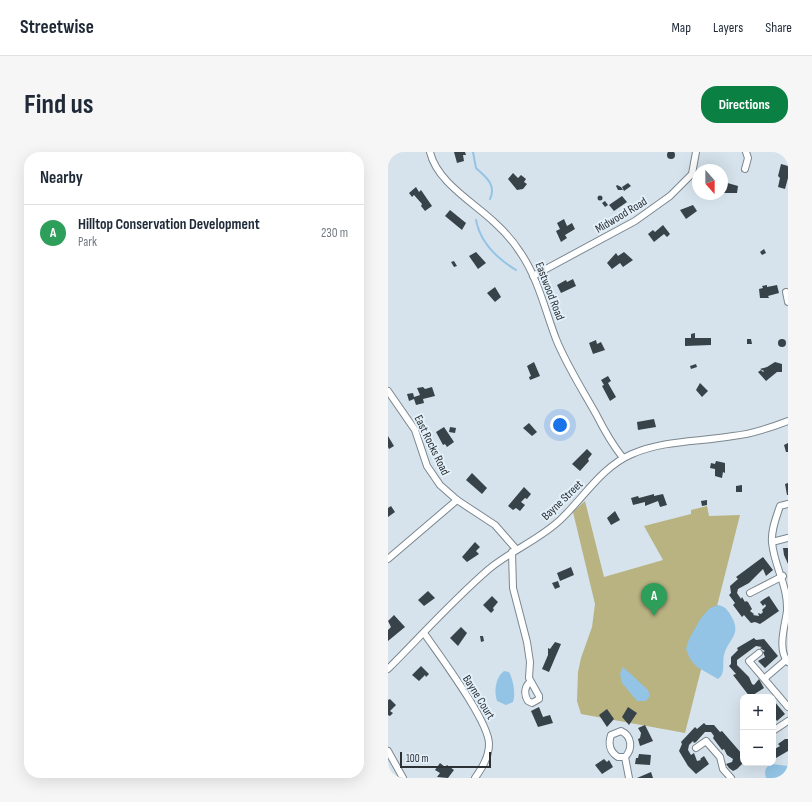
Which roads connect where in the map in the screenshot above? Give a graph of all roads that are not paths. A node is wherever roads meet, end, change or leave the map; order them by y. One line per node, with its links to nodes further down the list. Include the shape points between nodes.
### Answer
1 (430, 152): 5 (street, Eastwood Road, via 435,168 513,242)
2 (696, 152): 5 (street, Midwood Road, via 692,174 661,203 605,238)
3 (746, 152): 4 (street, via 748,158)
4 (745, 169)
5 (533, 276): 10 (street, Eastwood Road, via 569,368 606,434)
6 (786, 292): 7 (street)
7 (788, 302)
8 (388, 392): 11 (street, East Rocks Road, via 415,430 435,479)
9 (788, 421): 10 (street, Bayne Street, via 734,436 648,448)
10 (623, 458): 15 (street, Bayne Street, via 557,522)
11 (457, 500): 15 (street, East Rocks Road, via 495,525); 16 (street)
12 (788, 504): 14 (street, via 780,506)
13 (788, 538): 14 (street)
14 (772, 542): 17 (street)
15 (514, 550): 19 (street, Bayne Street, via 480,577); 24 (street, via 513,588 527,642)
16 (388, 559)
17 (783, 576): 18 (street); 21 (street, via 788,594 784,633)
18 (750, 593)
19 (424, 633): 22 (street, Bayne Street); 32 (street, Bayne Court, via 487,732 488,751 484,764)
20 (759, 653): 23 (street, via 749,661)
21 (787, 661): 23 (street)
22 (388, 669)
23 (765, 678): 25 (street)
24 (530, 682)
25 (788, 707)
26 (788, 721): 27 (street)
27 (774, 730)
28 (696, 748): 34 (street, via 706,741 720,758 723,769)
29 (388, 751): 31 (street)
30 (625, 757): 33 (street)
31 (403, 778)
32 (475, 778)
33 (629, 778)
34 (731, 778)

